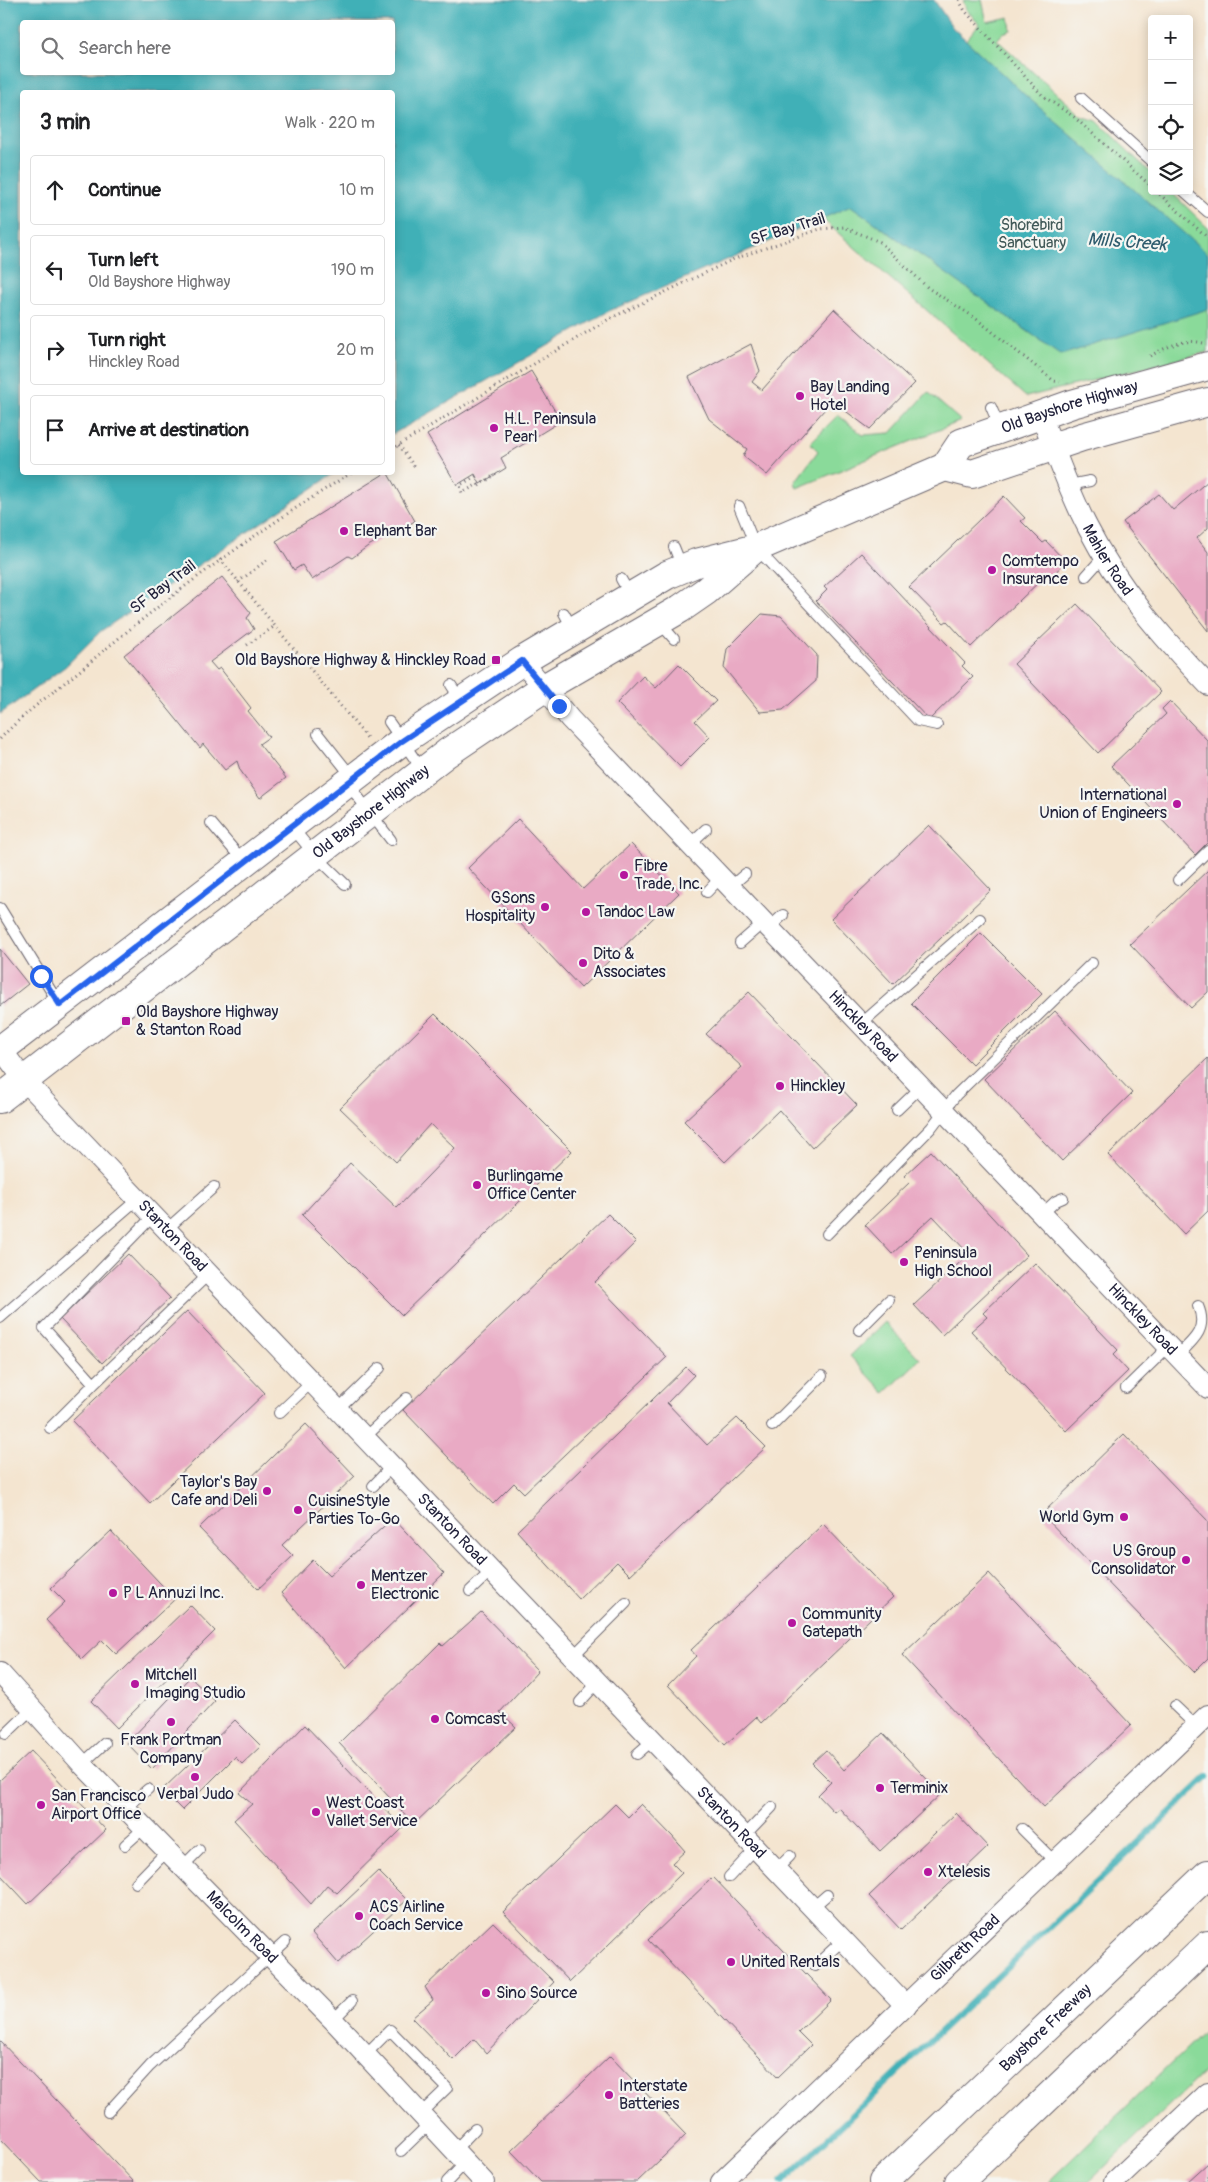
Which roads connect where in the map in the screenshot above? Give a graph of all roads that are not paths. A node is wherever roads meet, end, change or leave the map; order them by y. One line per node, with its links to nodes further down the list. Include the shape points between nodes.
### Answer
1 (1081, 98): 2 (lane)
2 (1148, 158)
3 (1189, 195): 4 (lane)
4 (1208, 212)
5 (1208, 366): 7 (main road, Old Bayshore Highway)
6 (1208, 402): 8 (main road, Old Bayshore Highway)
7 (1041, 415): 8 (street, Mahler Road); 9 (main road, Old Bayshore Highway, via 996,418 961,443)
8 (1054, 447): 9 (main road, Old Bayshore Highway, via 972,474); 11 (street, Mahler Road)
9 (945, 466): 13 (main road, Old Bayshore Highway)
10 (1090, 480): 11 (lane)
11 (1069, 485): 14 (street, Mahler Road)
12 (739, 506): 13 (lane)
13 (756, 548): 16 (main road, Old Bayshore Highway, via 696,563 678,557 569,622); 18 (main road, Old Bayshore Highway, via 666,630); 19 (lane, via 918,721)
14 (1104, 556): 15 (lane); 17 (street, Mahler Road, via 1154,625)
15 (1086, 576)
16 (522, 661): 18 (street, Hinckley Road); 21 (main road, Old Bayshore Highway, via 456,693)
17 (1208, 685)
18 (544, 688): 22 (main road, Old Bayshore Highway); 29 (street, Hinckley Road)
19 (937, 725)
20 (318, 734): 23 (lane)
21 (391, 740): 22 (lane); 23 (main road, Old Bayshore Highway)
22 (423, 771): 24 (main road, Old Bayshore Highway)
23 (350, 781): 24 (lane); 26 (main road, Old Bayshore Highway)
24 (369, 813): 28 (lane); 31 (main road, Old Bayshore Highway)
25 (211, 823): 32 (lane)
26 (291, 826): 31 (lane); 32 (main road, Old Bayshore Highway)
27 (706, 829): 29 (lane)
28 (391, 840)
29 (690, 844): 33 (street, Hinckley Road)
30 (1208, 851): 34 (lane)
31 (314, 854): 35 (lane); 45 (main road, Old Bayshore Highway)
32 (244, 862): 42 (main road, Old Bayshore Highway)
33 (732, 879): 36 (lane); 39 (street, Hinckley Road)
34 (1178, 880)
35 (345, 884)
36 (707, 892)
37 (0, 908): 42 (lane)
38 (980, 919): 43 (lane)
39 (772, 922): 40 (lane); 43 (street, Hinckley Road)
40 (740, 943)
41 (1092, 963): 49 (lane, via 956,1095)
42 (60, 1005): 44 (main road, Old Bayshore Highway)
43 (862, 1023): 46 (street, Hinckley Road)
44 (0, 1049): 45 (street, Stanton Road)
45 (25, 1080): 47 (main road, Old Bayshore Highway); 51 (street, Stanton Road)
46 (922, 1087): 48 (lane); 49 (street, Hinckley Road)
47 (0, 1099)
48 (897, 1110)
49 (945, 1113): 53 (street, Hinckley Road); 55 (lane)
50 (214, 1187): 54 (lane)
51 (139, 1198): 54 (street, Stanton Road); 59 (lane)
52 (1064, 1198): 53 (lane)
53 (1042, 1214): 61 (street, Hinckley Road)
54 (160, 1222): 56 (street, Stanton Road); 65 (lane, via 44,1328)
55 (827, 1234)
56 (209, 1274): 64 (street, Stanton Road); 65 (lane)
57 (889, 1300): 60 (lane)
58 (1198, 1306): 61 (lane, via 1206,1316 1205,1327)
59 (0, 1318)
60 (859, 1330)
61 (1173, 1351): 66 (lane); 67 (street, Hinckley Road)
62 (380, 1368): 69 (lane)
63 (822, 1376): 71 (lane)
64 (312, 1382): 69 (street, Stanton Road); 70 (lane)
65 (94, 1384): 72 (lane)
66 (1126, 1388)
67 (1208, 1388)
68 (407, 1398): 73 (lane)
69 (338, 1409): 73 (street, Stanton Road)
70 (279, 1413)
71 (772, 1426)
72 (50, 1428)
73 (365, 1437): 74 (street, Stanton Road)
74 (392, 1466): 75 (lane); 76 (street, Stanton Road)
75 (373, 1486)
76 (491, 1571): 77 (lane); 79 (street, Stanton Road)
77 (470, 1591)
78 (626, 1603): 79 (lane)
79 (572, 1657): 81 (street, Stanton Road)
80 (0, 1673): 84 (street, Malcolm Road)
81 (598, 1682): 82 (lane); 87 (street, Stanton Road)
82 (580, 1702)
83 (1175, 1706): 85 (lane)
84 (33, 1708): 86 (lane); 90 (street, Malcolm Road)
85 (1202, 1721): 100 (street, Gilbreth Road)
86 (6, 1734)
87 (652, 1740): 89 (lane); 96 (street, Stanton Road)
88 (106, 1743): 90 (lane)
89 (637, 1754)
90 (82, 1764): 93 (street, Malcolm Road)
91 (148, 1789): 93 (lane)
92 (772, 1807): 96 (lane)
93 (126, 1808): 94 (street, Malcolm Road)
94 (145, 1826): 97 (lane); 98 (street, Malcolm Road)
95 (1022, 1829): 100 (lane)
96 (750, 1842): 103 (lane); 105 (street, Stanton Road, via 783,1863 819,1901)
97 (125, 1845)
98 (168, 1850): 101 (street, Malcolm Road); 104 (lane)
99 (199, 1850): 101 (lane)
100 (1056, 1863): 111 (street, Gilbreth Road)
101 (183, 1866): 108 (street, Malcolm Road)
102 (1208, 1874): 123 (main road, Bayshore Freeway)
103 (729, 1877)
104 (136, 1883)
105 (843, 1940): 109 (lane); 111 (street, Stanton Road)
106 (286, 1942): 108 (lane)
107 (1208, 1945): 124 (main road)
108 (269, 1956): 112 (street, Malcolm Road); 115 (lane, via 150,2066)
109 (815, 1966)
110 (352, 2001): 112 (lane)
111 (906, 2006): 122 (street, Gilbreth Road)
112 (333, 2020): 113 (street, Malcolm Road)
113 (365, 2055): 116 (street, Malcolm Road); 116 (lane, via 390,2030 447,2088)
114 (1208, 2093): 125 (street)
115 (108, 2112)
116 (425, 2119): 118 (lane); 119 (street, Malcolm Road)
117 (475, 2130): 119 (lane)
118 (402, 2151)
119 (460, 2157): 120 (lane); 121 (street, Malcolm Road)
120 (447, 2182)
121 (484, 2182)
122 (721, 2182)
123 (883, 2182)
124 (959, 2182)
125 (1114, 2182)

